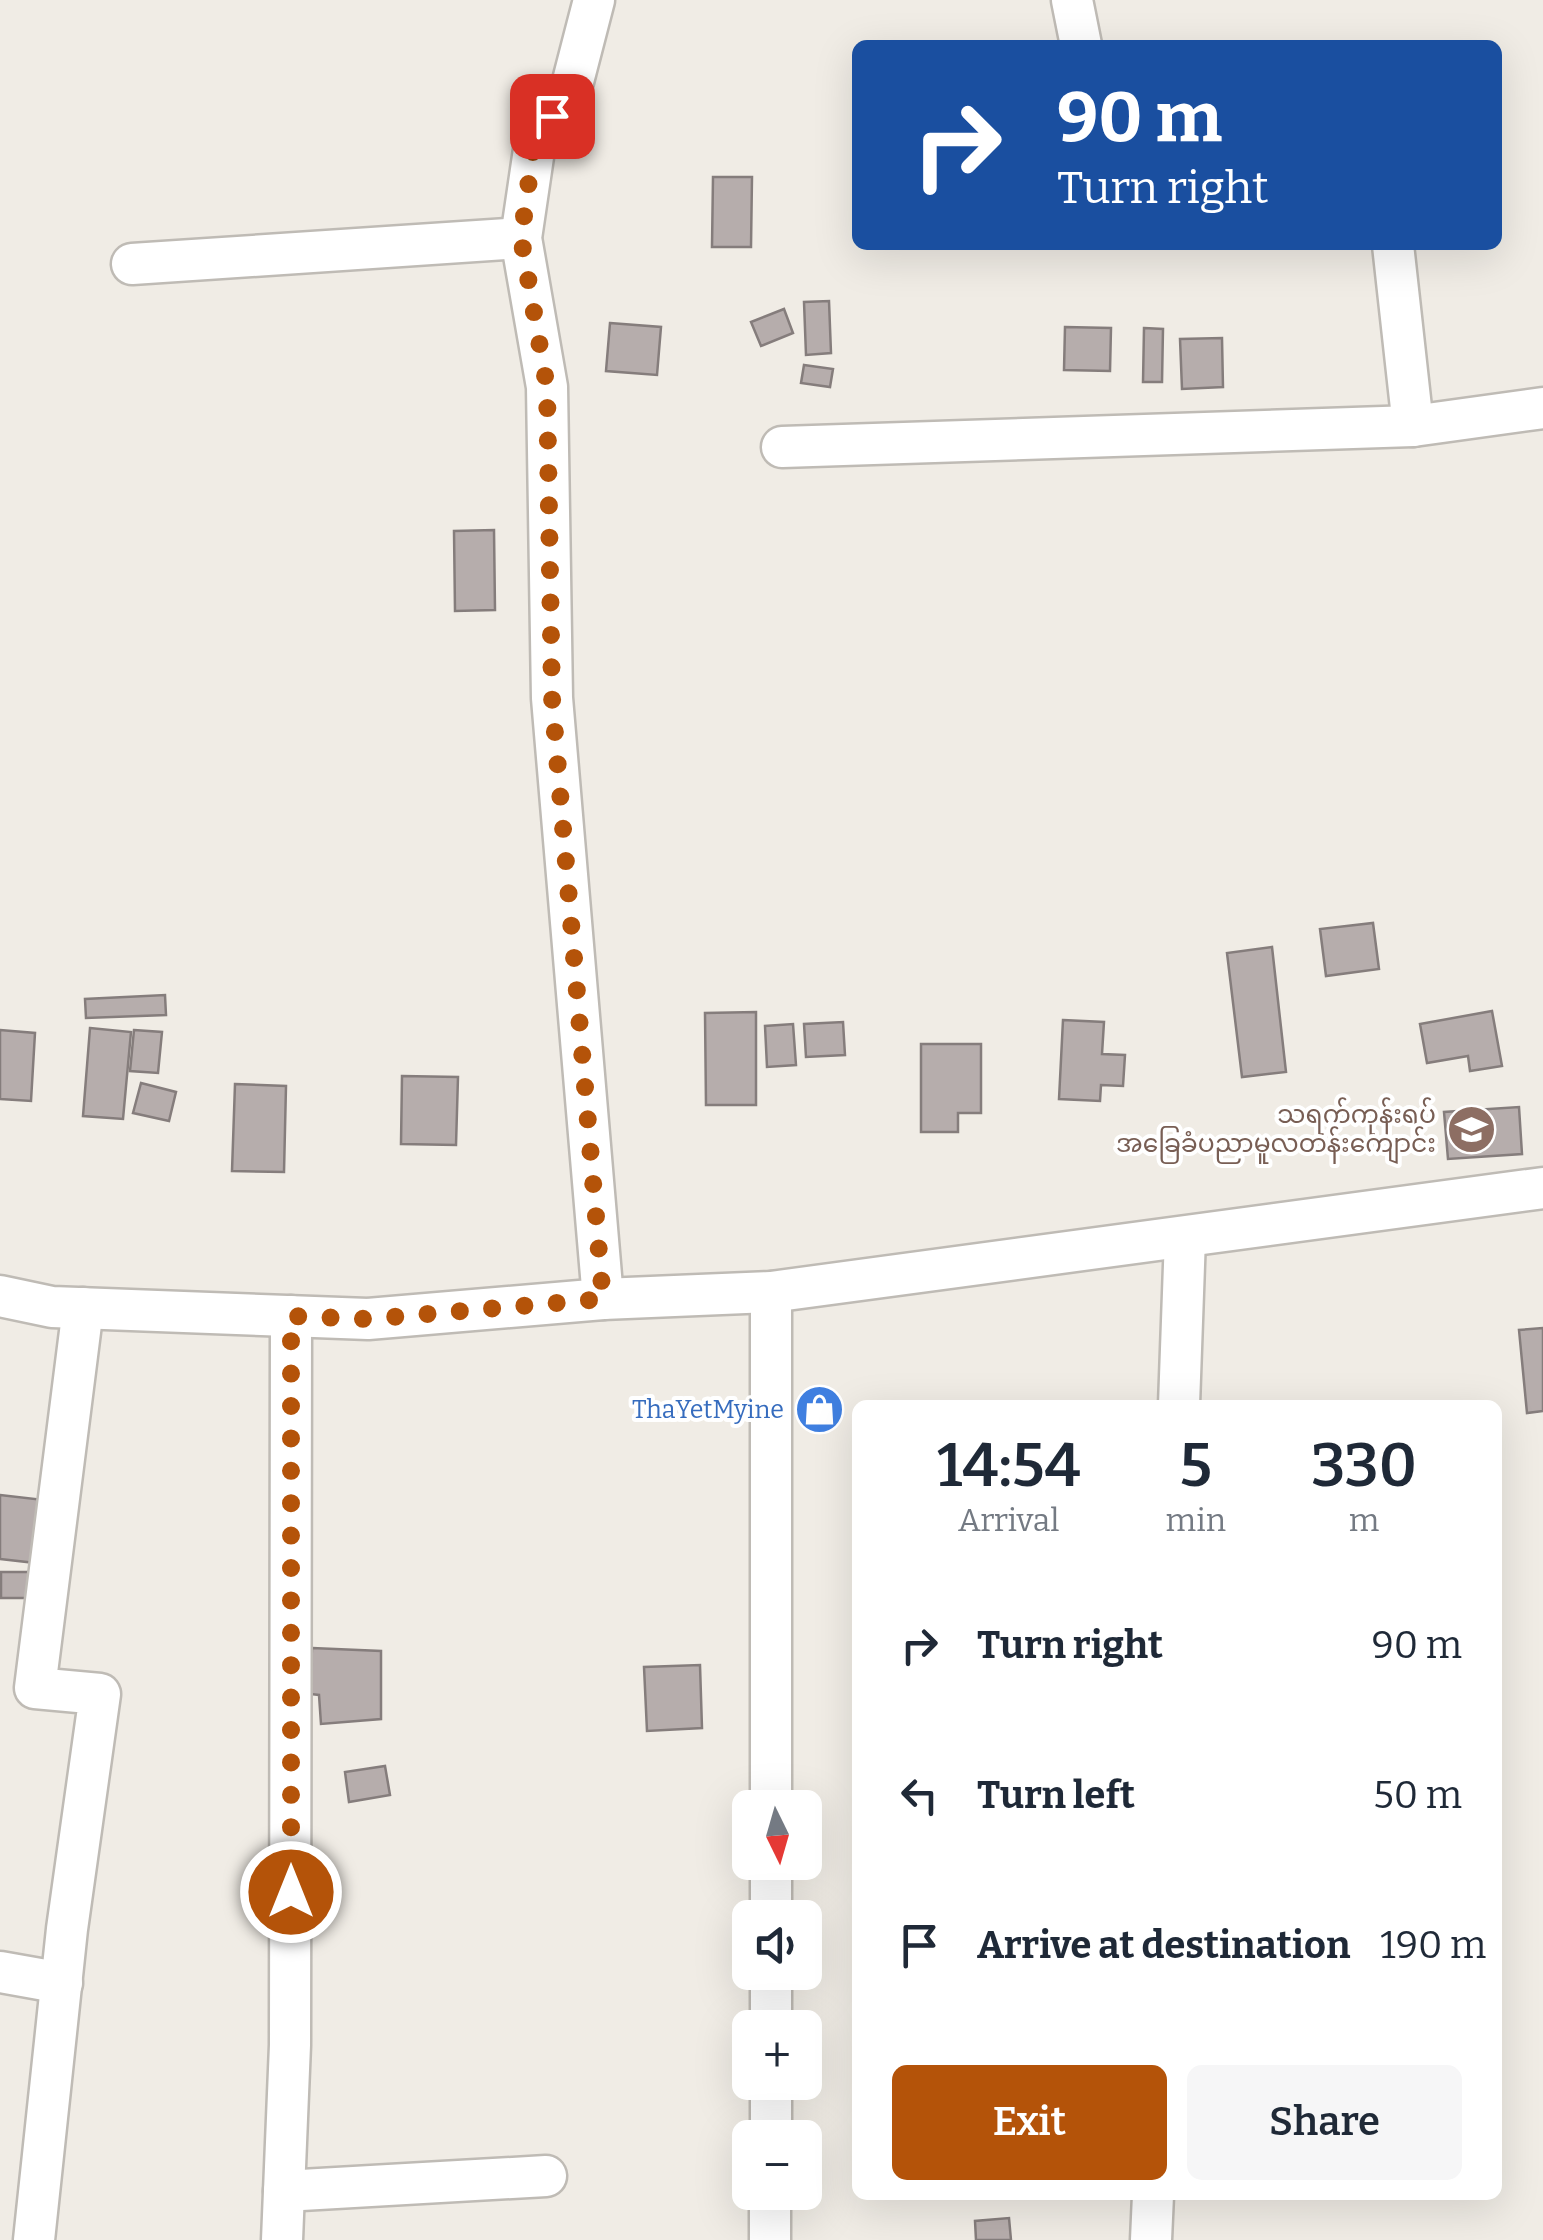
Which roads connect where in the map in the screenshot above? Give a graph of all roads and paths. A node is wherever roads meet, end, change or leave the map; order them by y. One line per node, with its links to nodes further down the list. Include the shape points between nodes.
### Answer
1 (594, 0): 4 (street, via 570,89 534,144)
2 (1072, 0): 3 (street)
3 (1080, 40)
4 (521, 238): 6 (street); 14 (street, via 547,387 552,698)
5 (1394, 250): 8 (street)
6 (132, 264)
7 (1543, 408): 8 (street)
8 (1413, 426): 9 (street)
9 (782, 447)
10 (1543, 1188): 11 (street)
11 (1184, 1237): 12 (street); 17 (street)
12 (771, 1292): 14 (street); 18 (street)
13 (0, 1296): 15 (street)
14 (603, 1299): 16 (street, via 368,1319)
15 (83, 1308): 16 (street); 20 (street, via 35,1688 100,1694)
16 (291, 1316): 22 (street)
17 (1179, 1400)
18 (771, 1790)
19 (0, 1972): 20 (street)
20 (62, 1983): 25 (street)
21 (546, 2176): 22 (street)
22 (284, 2191): 26 (street)
23 (1153, 2200): 28 (street)
24 (770, 2210): 27 (street)
25 (34, 2240)
26 (282, 2240)
27 (770, 2240)
28 (1151, 2240)

